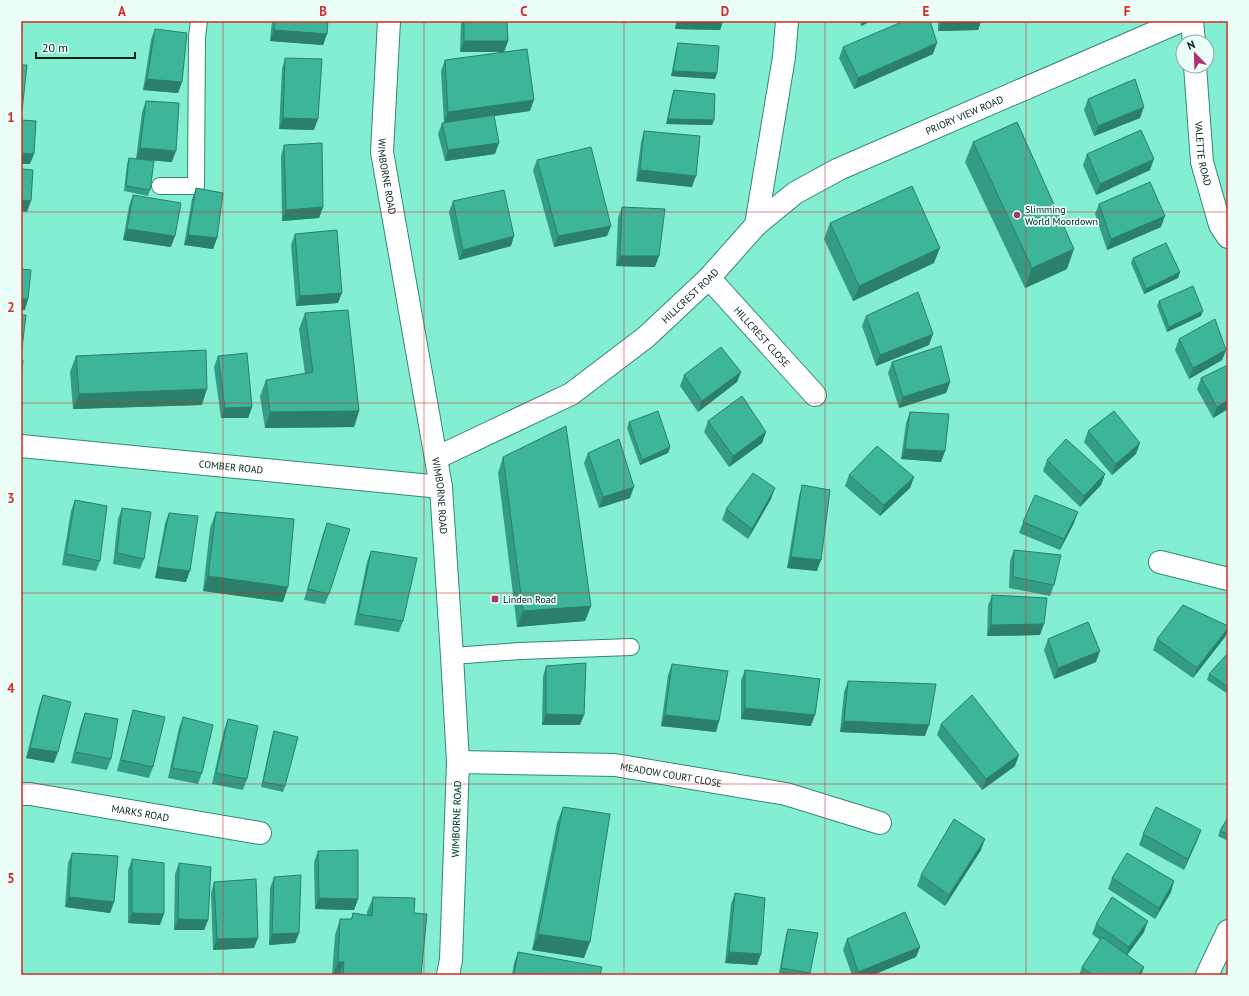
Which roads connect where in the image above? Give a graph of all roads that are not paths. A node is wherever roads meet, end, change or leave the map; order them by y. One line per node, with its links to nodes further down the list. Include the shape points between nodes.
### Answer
1 (199, 21): 8 (lane, via 196,186)
2 (389, 21): 14 (street, WIMBORNE ROAD, via 382,152)
3 (787, 21): 9 (street, via 784,56)
4 (1181, 21): 9 (street, PRIORY VIEW ROAD, via 839,169 795,193)
5 (1192, 21): 6 (street)
6 (1193, 34)
7 (1196, 74): 10 (street, VALETTE ROAD, via 1202,162 1220,225)
8 (160, 186)
9 (756, 225): 11 (street, HILLCREST ROAD)
10 (1228, 237)
11 (709, 278): 12 (street, HILLCREST CLOSE); 14 (street, HILLCREST ROAD, via 646,337 571,394)
12 (815, 395)
13 (21, 446): 15 (street, COMBER ROAD)
14 (436, 458): 15 (street, WIMBORNE ROAD)
15 (441, 487): 19 (street, WIMBORNE ROAD)
16 (1160, 562): 17 (street)
17 (1228, 579)
18 (631, 647): 19 (lane)
19 (452, 656): 20 (street, WIMBORNE ROAD)
20 (458, 762): 22 (street, MEADOW COURT CLOSE, via 615,765 786,794); 25 (street, WIMBORNE ROAD, via 451,960)
21 (21, 794): 23 (street, MARKS ROAD)
22 (880, 823)
23 (260, 833)
24 (1228, 931): 26 (street)
25 (448, 975)
26 (1207, 975)

